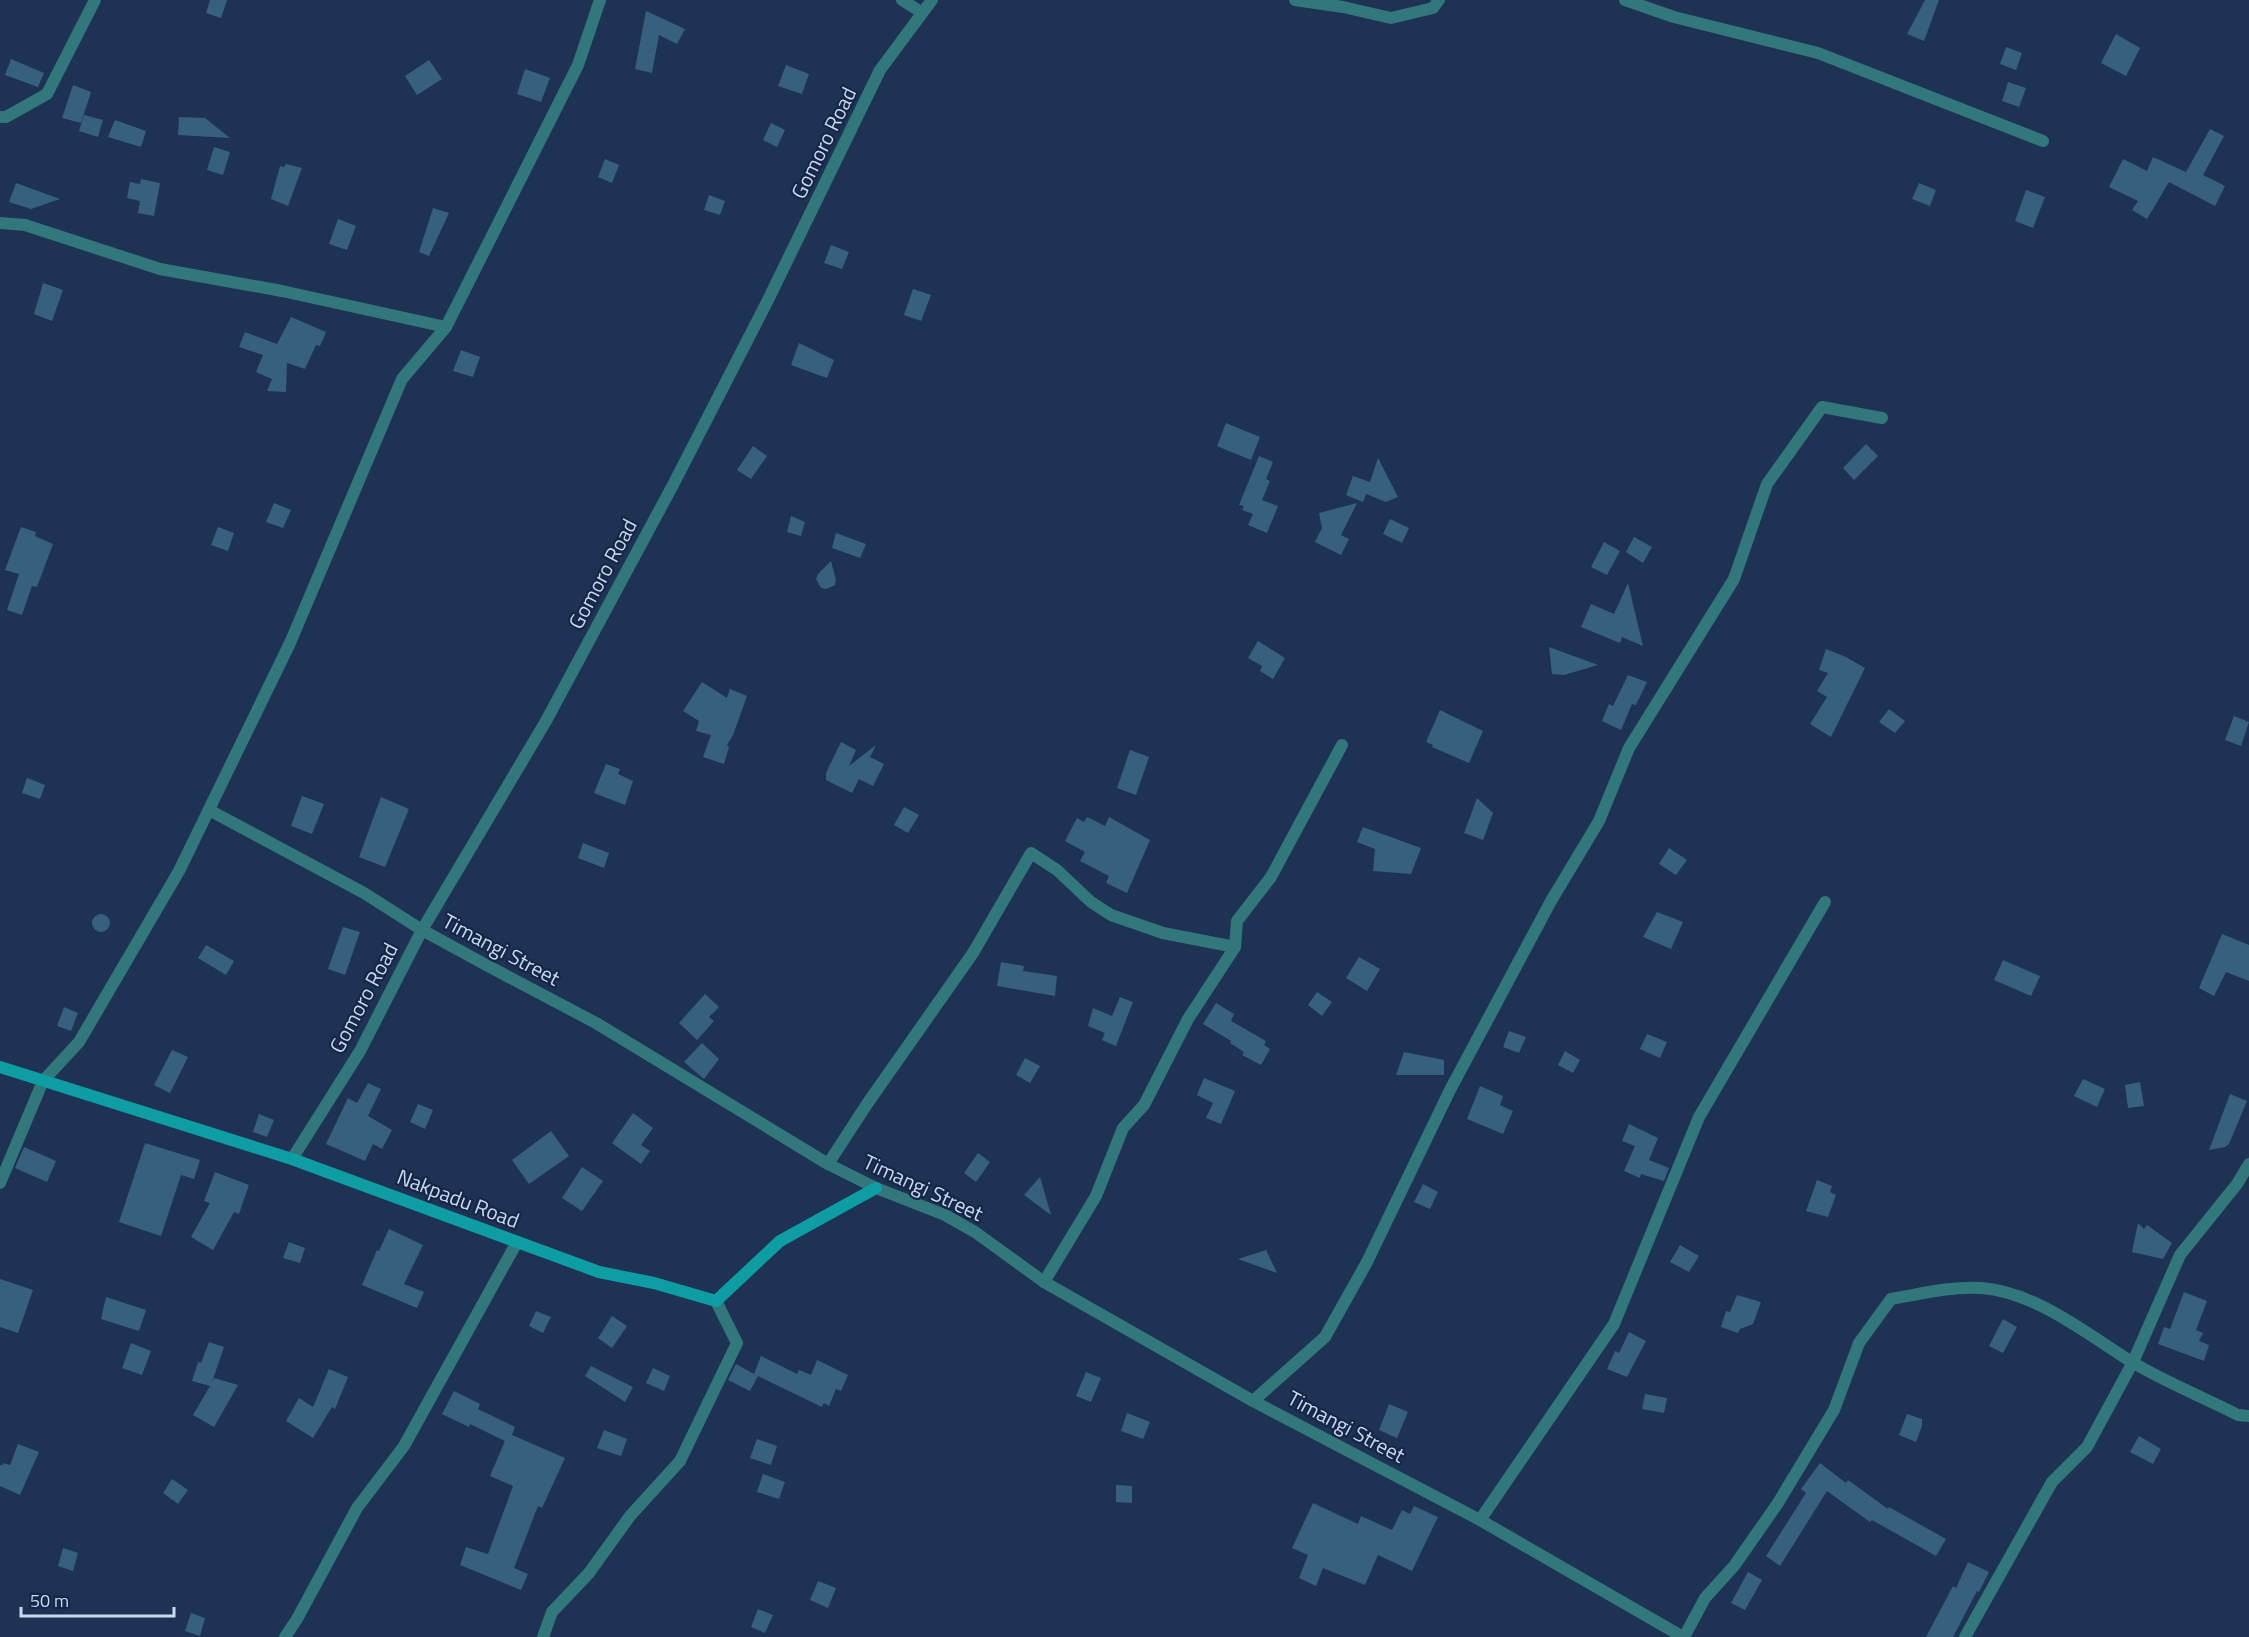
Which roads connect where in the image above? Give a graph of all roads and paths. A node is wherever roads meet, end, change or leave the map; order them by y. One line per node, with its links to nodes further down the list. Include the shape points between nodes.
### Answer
1 (95, 0): 9 (street, via 47,94)
2 (600, 0): 12 (street, via 578,65)
3 (903, 0): 8 (street)
4 (932, 0): 8 (street, Gomoro Road)
5 (1295, 0): 6 (street, via 1390,18 1433,8)
6 (1439, 0)
7 (1625, 0): 10 (street, via 1674,17 1818,54)
8 (921, 12): 17 (street, Gomoro Road, via 880,70 756,324 546,720)
9 (2, 120)
10 (2043, 141)
11 (0, 224): 12 (street, via 25,225 160,269)
12 (446, 327): 15 (street, via 402,379 290,643)
13 (1882, 418): 30 (street, via 1822,407 1767,484 1734,579 1629,748 1599,820 1450,1090 1362,1271 1325,1337)
14 (1342, 745): 18 (street, via 1270,877 1238,921)
15 (209, 810): 17 (street, Timangi Street, via 364,893); 20 (street, via 179,871 79,1042)
16 (1825, 902): 32 (street, via 1699,1117 1614,1324)
17 (422, 930): 21 (street, Gomoro Road, via 360,1051); 22 (street, Timangi Street, via 596,1023)
18 (1235, 947): 22 (street, via 1163,933 1111,915 1030,853 973,953); 27 (street, via 1188,1019 1144,1105 1123,1128 1096,1196)
19 (0, 1066): 20 (street, Nakpadu Road)
20 (43, 1081): 21 (street, Nakpadu Road); 24 (street)
21 (292, 1159): 26 (street, Nakpadu Road)
22 (828, 1164): 25 (street, Timangi Street)
23 (2249, 1164): 29 (street, via 2180,1255)
24 (0, 1183)
25 (876, 1188): 27 (street, Timangi Street, via 945,1215); 28 (street, via 780,1241)
26 (517, 1242): 28 (street, Nakpadu Road, via 599,1272 654,1283); 33 (street, via 404,1446 357,1508)
27 (1044, 1282): 30 (street, Timangi Street)
28 (716, 1302): 34 (street, via 737,1343 680,1461 630,1516 589,1573 552,1612)
29 (2133, 1362): 31 (street, via 2238,1415); 35 (street, via 2090,1333 2019,1297 1982,1288 1939,1290 1891,1299 1859,1343 1834,1410 1778,1503 1734,1566 1705,1598); 36 (street, via 2087,1446 2052,1482)
30 (1253, 1401): 32 (street, Timangi Street)
31 (2249, 1416)
32 (1480, 1520): 35 (street, Timangi Street)
33 (285, 1637)
34 (543, 1637)
35 (1683, 1637)
36 (1965, 1637)

